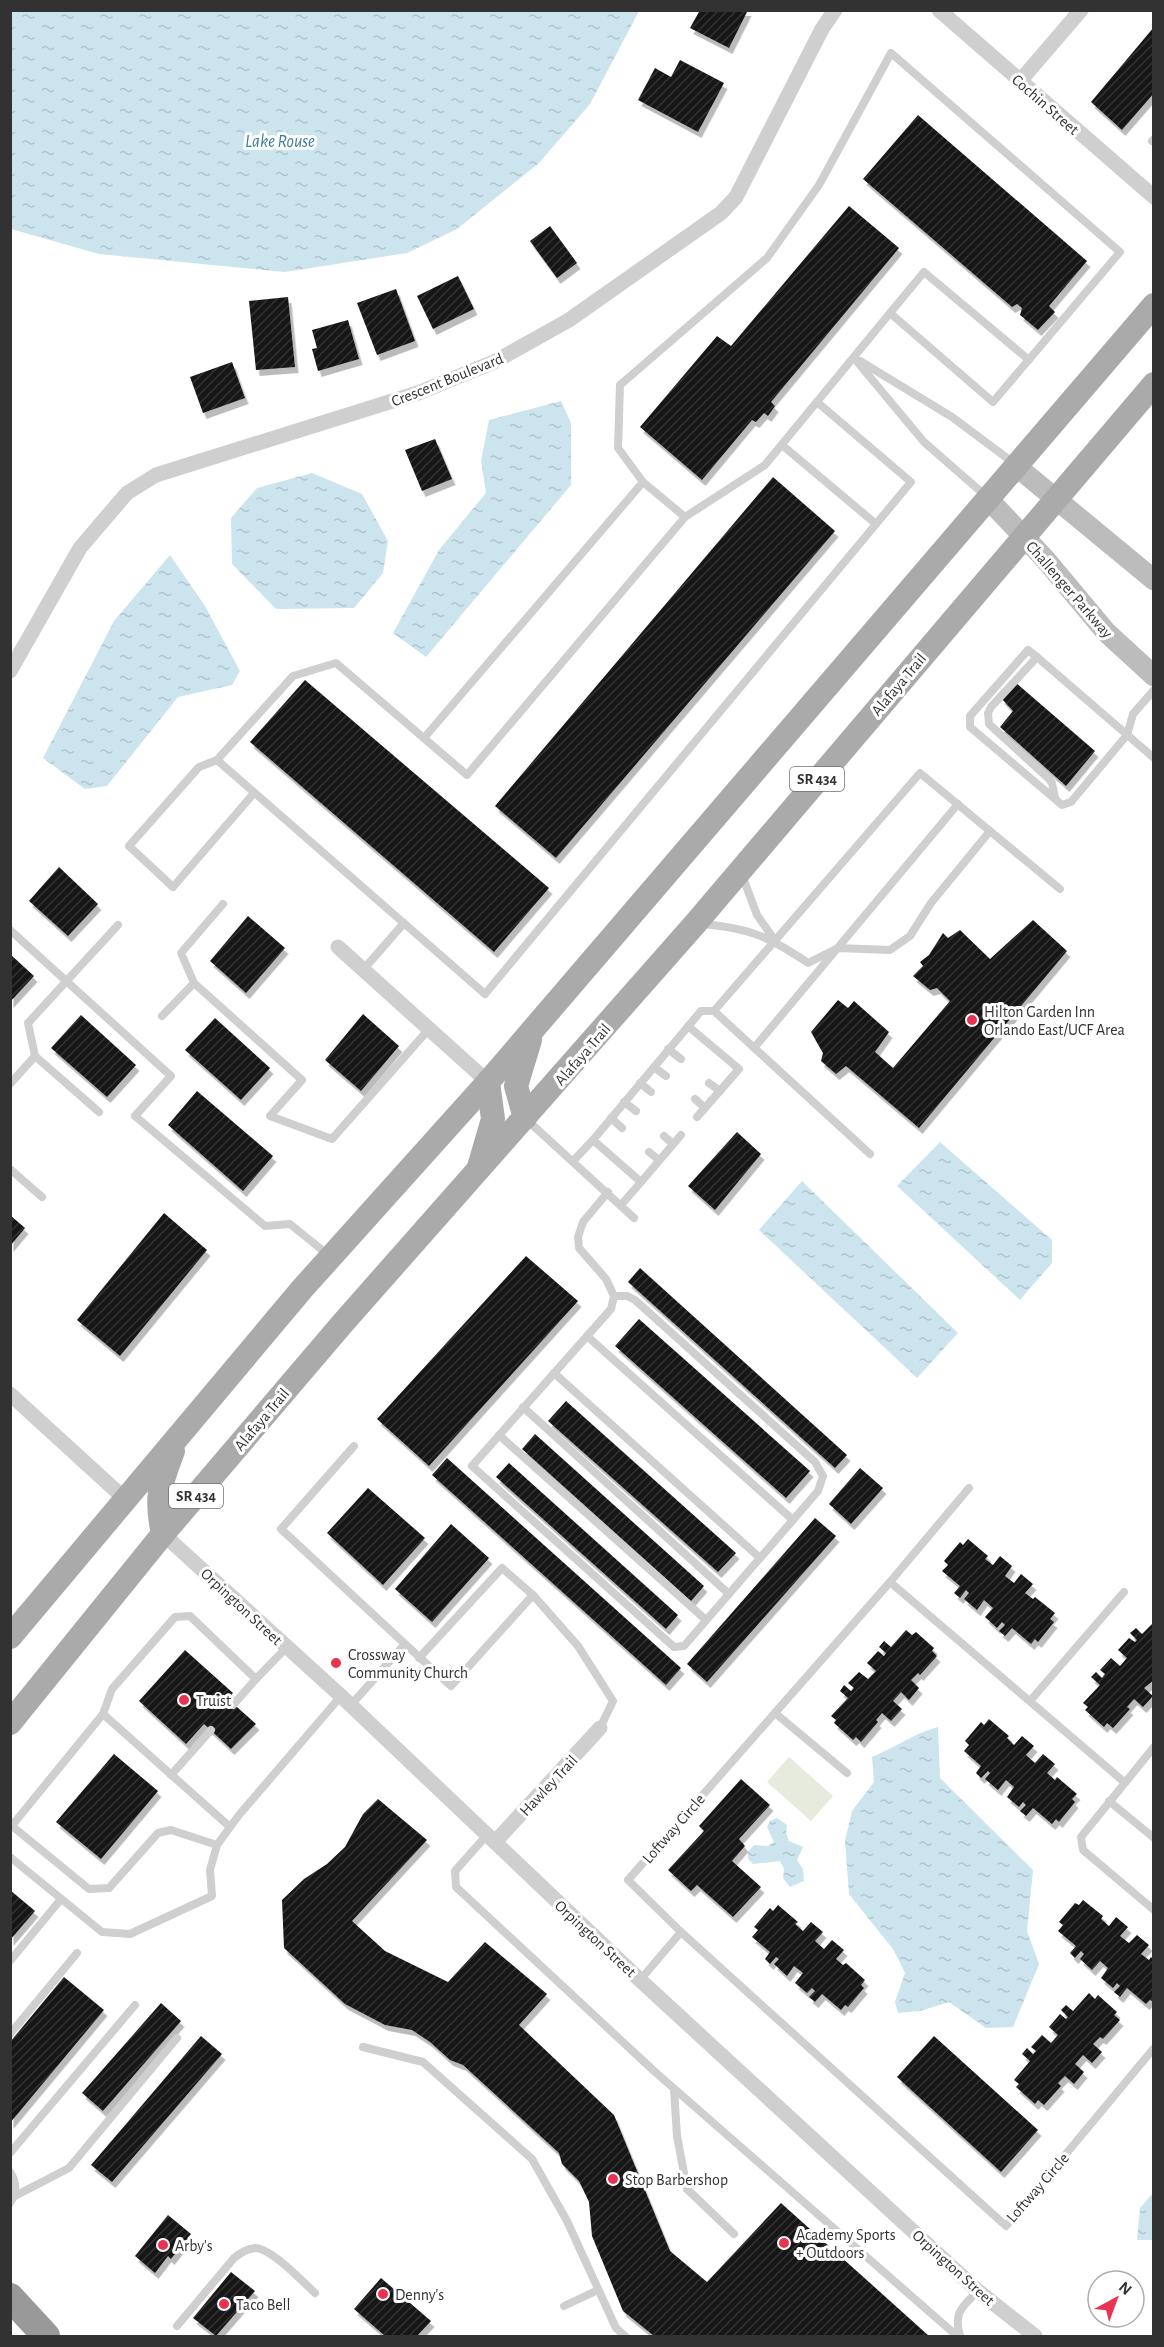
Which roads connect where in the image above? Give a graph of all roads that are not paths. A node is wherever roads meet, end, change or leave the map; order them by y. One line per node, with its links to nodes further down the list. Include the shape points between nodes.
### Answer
1 (835, 10): 22 (street, Crescent Boulevard, via 736,197 721,213 569,320 494,362 418,393 156,475 127,493 80,548)
2 (939, 10): 4 (street, Cochin Street)
3 (1081, 10): 4 (street)
4 (1020, 81): 5 (street, Cochin Street)
5 (1154, 196)
6 (1154, 304): 13 (main road, SR 434)
7 (890, 313): 8 (lane); 9 (lane, via 924,272); 9 (lane, via 993,402)
8 (854, 358): 11 (lane); 13 (lane, via 952,417); 16 (lane, via 924,442)
9 (1029, 360): 14 (lane, via 1120,252 891,52 819,185 767,258 620,386 618,448)
10 (1154, 384): 15 (main road, Alafaya Trail / SR 434)
11 (817, 402): 12 (lane); 18 (lane, via 911,482)
12 (782, 445): 17 (lane, via 765,465); 18 (lane)
13 (1016, 466): 15 (main road); 16 (main road, SR 434)
14 (643, 482): 17 (lane); 26 (lane)
15 (1056, 498): 19 (main road, Alafaya Trail / SR 434); 20 (main road)
16 (988, 499): 19 (main road, Challenger Parkway); 50 (main road, SR 434)
17 (686, 517): 26 (lane, via 467,774)
18 (876, 524): 36 (lane, via 485,994)
19 (1024, 537): 23 (main road, Challenger Parkway, via 1106,632); 33 (main road, Alafaya Trail / SR 434)
20 (1154, 580)
21 (1037, 657): 25 (lane); 30 (lane, via 992,706 989,724 1049,779); 30 (lane, via 1028,650 970,716 970,727)
22 (10, 671)
23 (1154, 676)
24 (1154, 690): 25 (lane, via 1133,714)
25 (1127, 735): 27 (lane); 30 (lane, via 1071,802 1062,805)
26 (424, 738): 28 (lane, via 336,663 293,676)
27 (1154, 758)
28 (216, 760): 29 (lane); 29 (lane, via 200,767 129,846 173,886)
29 (254, 793): 36 (lane)
30 (1055, 799)
31 (958, 804): 32 (lane); 40 (lane, via 920,773); 42 (lane)
32 (990, 831): 34 (lane); 42 (lane, via 931,903 910,936 890,950)
33 (741, 870): 37 (main road, Alafaya Trail / SR 434); 40 (lane, via 757,915)
34 (1060, 889)
35 (223, 904): 45 (lane, via 181,953)
36 (404, 923): 43 (lane)
37 (695, 924): 40 (lane, via 745,929); 69 (main road, Alafaya Trail / SR 434)
38 (118, 925): 44 (lane)
39 (10, 930): 44 (lane)
40 (774, 940): 42 (lane, via 808,963); 46 (lane)
41 (338, 947): 43 (street)
42 (838, 948): 51 (lane)
43 (363, 970): 49 (street)
44 (67, 981): 53 (lane, via 28,1023); 87 (lane, via 171,1076 135,1116 265,1226 290,1224)
45 (194, 983): 47 (lane); 49 (lane, via 302,1080 270,1116 332,1139)
46 (714, 1011): 48 (lane, via 701,1011); 51 (lane)
47 (162, 1016)
48 (688, 1026): 52 (lane); 61 (lane, via 739,1069)
49 (429, 1029): 57 (street)
50 (533, 1029): 57 (main road, SR 434); 69 (main road, via 516,1086)
51 (754, 1048): 77 (lane)
52 (668, 1049): 54 (lane); 55 (lane)
53 (35, 1056): 60 (lane); 66 (lane)
54 (681, 1059)
55 (654, 1066): 56 (lane); 58 (lane)
56 (666, 1076)
57 (488, 1082): 81 (main road, via 493,1119); 87 (main road, SR 434)
58 (640, 1083): 62 (lane); 64 (lane)
59 (709, 1083): 61 (lane)
60 (10, 1084)
61 (720, 1091): 65 (lane)
62 (651, 1092)
63 (695, 1099): 65 (lane)
64 (624, 1102): 67 (lane); 70 (lane)
65 (705, 1108): 68 (lane)
66 (99, 1112)
67 (636, 1112)
68 (697, 1117)
69 (525, 1118): 79 (lane); 81 (main road, Alafaya Trail / SR 434)
70 (611, 1118): 71 (lane); 74 (lane)
71 (622, 1128)
72 (681, 1135): 75 (lane)
73 (664, 1136): 75 (lane)
74 (593, 1140): 79 (lane); 82 (lane)
75 (673, 1144): 78 (lane)
76 (650, 1152): 78 (lane)
77 (870, 1154)
78 (660, 1160): 82 (lane)
79 (573, 1161): 83 (lane)
80 (10, 1169): 84 (lane)
81 (478, 1172): 99 (main road, Alafaya Trail / SR 434, via 342,1324)
82 (641, 1182): 85 (lane)
83 (608, 1192): 85 (lane); 88 (lane, via 582,1222 578,1237 579,1248 606,1279)
84 (42, 1197)
85 (621, 1205): 86 (lane)
86 (634, 1218)
87 (331, 1257): 93 (main road, SR 434)
88 (614, 1296): 89 (lane, via 611,1308); 98 (lane, via 635,1300 815,1462 823,1476 818,1491)
89 (587, 1336): 90 (lane); 98 (lane)
90 (554, 1373): 92 (lane); 100 (lane)
91 (10, 1394): 97 (street)
92 (523, 1407): 94 (lane); 103 (lane)
93 (180, 1431): 97 (main road, SR 434); 99 (main road, via 159,1488)
94 (499, 1435): 105 (lane); 105 (lane, via 472,1466 480,1474 674,1647 684,1646)
95 (354, 1446): 107 (lane, via 280,1529)
96 (969, 1488): 101 (lane, Loftway Circle)
97 (125, 1499): 106 (main road, SR 434)
98 (793, 1520): 100 (lane)
99 (164, 1534): 108 (street, Orpington Street); 116 (main road, Alafaya Trail / SR 434)
100 (759, 1558): 103 (lane)
101 (890, 1582): 112 (lane); 114 (lane, Loftway Circle)
102 (1124, 1592): 112 (lane)
103 (729, 1594): 105 (lane)
104 (533, 1595): 109 (lane, via 502,1568); 109 (lane, via 451,1686); 117 (lane, via 578,1646 613,1701)
105 (706, 1620)
106 (10, 1637)
107 (405, 1644): 109 (lane); 111 (lane)
108 (287, 1647): 110 (lane); 111 (street, Orpington Street)
109 (419, 1658)
110 (256, 1679): 113 (lane); 115 (lane, via 190,1616 175,1617 112,1689)
111 (346, 1701): 125 (lane); 127 (street, Orpington Street)
112 (1030, 1701): 122 (lane)
113 (234, 1705)
114 (775, 1713): 120 (lane); 132 (lane, Loftway Circle, via 628,1880)
115 (103, 1714): 121 (lane); 124 (lane)
116 (10, 1723)
117 (600, 1728): 127 (street, Hawley Trail)
118 (211, 1730): 121 (lane)
119 (1154, 1747): 122 (lane)
120 (847, 1773)
121 (171, 1775): 125 (lane)
122 (1124, 1781): 123 (lane)
123 (1109, 1801): 126 (lane); 131 (lane, via 1081,1837 1083,1850)
124 (11, 1827): 128 (lane, via 88,1890 109,1888 158,1833 171,1830)
125 (230, 1827): 128 (lane)
126 (1154, 1838)
127 (491, 1839): 135 (street, Orpington Street); 141 (lane, via 455,1871 456,1887)
128 (217, 1845): 130 (lane, via 210,1870 212,1896 130,1934 102,1932)
129 (10, 1857): 130 (lane)
130 (61, 1899): 134 (lane)
131 (1154, 1910)
132 (681, 1932): 135 (lane); 140 (lane, Loftway Circle, via 1006,2226)
133 (77, 1953): 137 (lane)
134 (10, 1961)
135 (640, 1980): 147 (street, Orpington Street)
136 (135, 2005): 142 (lane)
137 (10, 2034)
138 (177, 2038): 144 (lane, via 69,2168)
139 (363, 2047): 146 (lane, via 423,2062 532,2159 567,2221)
140 (1154, 2048)
141 (674, 2089): 145 (lane, via 677,2136 687,2189); 154 (lane)
142 (10, 2152)
143 (10, 2172): 144 (lane, via 15,2179)
144 (13, 2199)
145 (734, 2234)
146 (598, 2290): 150 (lane); 153 (lane, via 616,2328)
147 (978, 2291): 154 (lane, via 961,2308 956,2323); 155 (street, Orpington Street)
148 (315, 2293): 151 (lane, via 270,2254 257,2248 244,2250)
149 (10, 2297): 152 (highway)
150 (564, 2306)
151 (177, 2326)
152 (46, 2337)
153 (625, 2337)
154 (958, 2337)
155 (1035, 2337)

